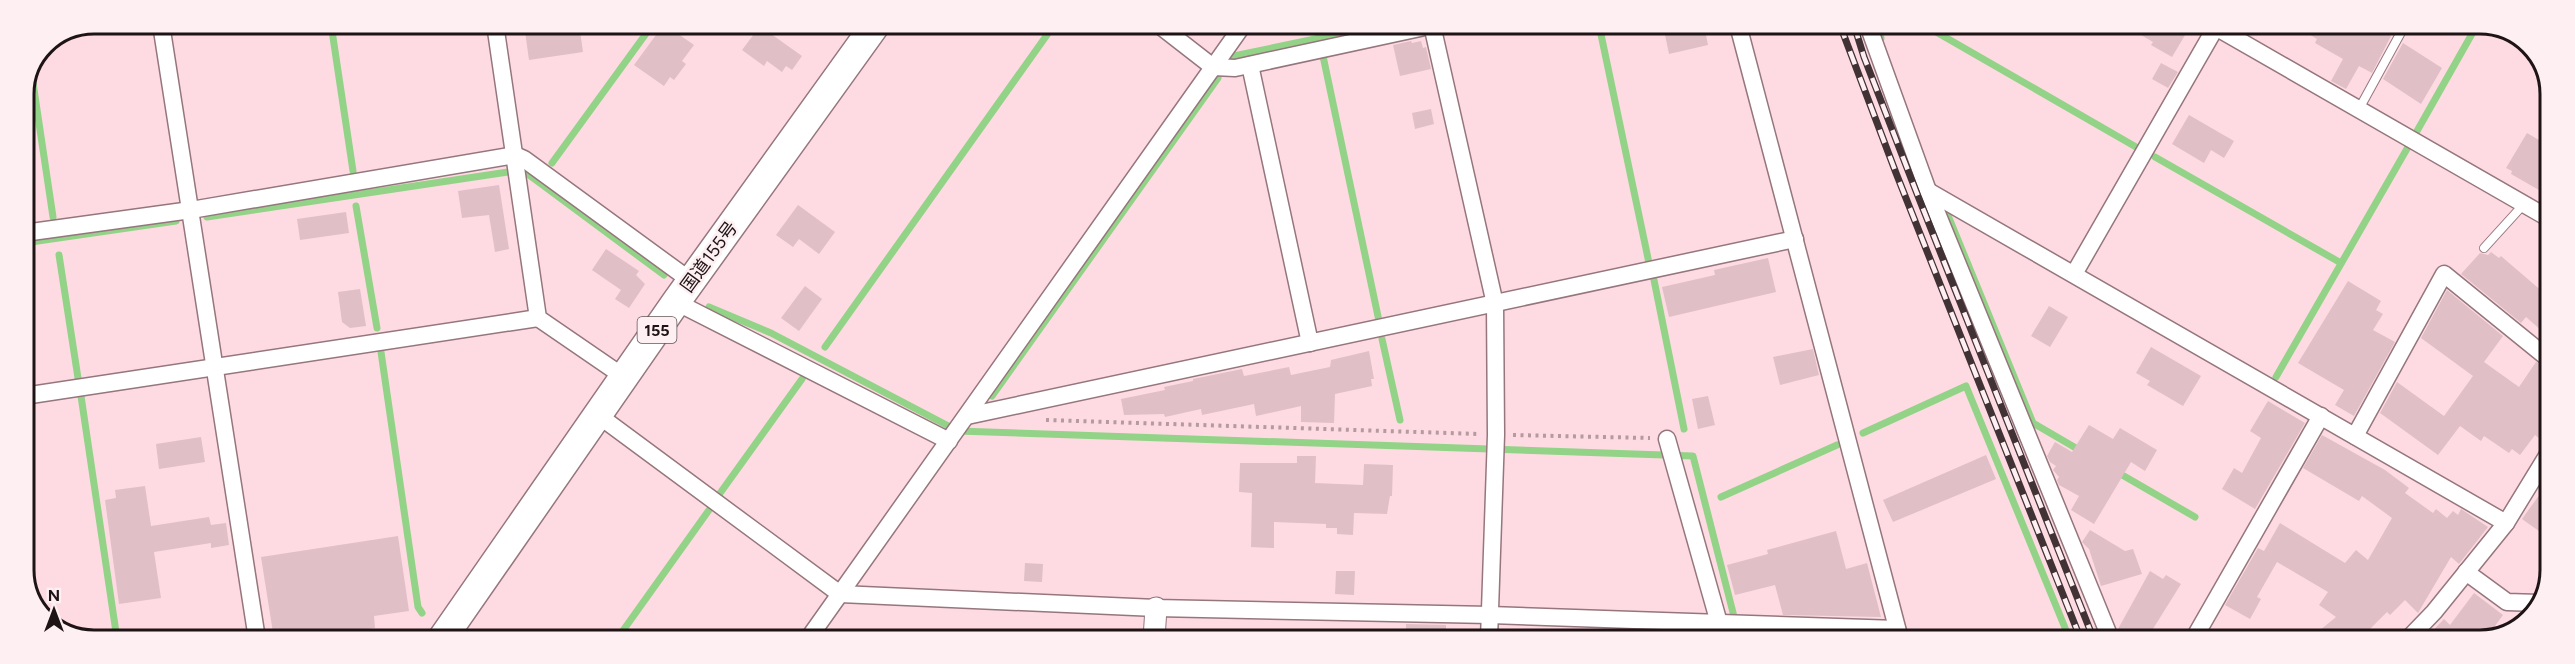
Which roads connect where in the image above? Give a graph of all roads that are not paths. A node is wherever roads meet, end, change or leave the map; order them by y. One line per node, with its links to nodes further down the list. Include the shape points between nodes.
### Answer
1 (163, 34): 19 (street)
2 (497, 34): 16 (street)
3 (869, 34): 25 (highway, 国道155号 / 155)
4 (1170, 34): 14 (street)
5 (1237, 34): 14 (street)
6 (1392, 34): 13 (street)
7 (1435, 34): 26 (street)
8 (1740, 34): 22 (street)
9 (1871, 34): 17 (street)
10 (2210, 34): 24 (street)
11 (2229, 34): 15 (street)
12 (2400, 34): 15 (lane)
13 (1250, 65): 14 (street); 28 (street)
14 (1213, 68): 34 (street)
15 (2359, 110): 18 (street)
16 (515, 155): 19 (street); 25 (street); 27 (street)
17 (1928, 191): 24 (street); 55 (street)
18 (2524, 204): 20 (street); 23 (lane)
19 (191, 210): 21 (street); 30 (street)
20 (2540, 213)
21 (34, 232)
22 (1795, 239): 26 (street); 54 (street)
23 (2484, 248)
24 (2074, 274): 35 (street)
25 (684, 291): 31 (highway, 国道155号 / 155); 37 (street)
26 (1495, 304): 28 (street); 45 (street, via 1496,459)
27 (538, 318): 30 (street); 31 (street)
28 (1310, 343): 34 (street)
29 (2540, 352): 36 (street, via 2444,274)
30 (216, 367): 32 (street); 48 (street)
31 (624, 376): 33 (highway, 国道155号 / 155)
32 (35, 394)
33 (598, 415): 42 (street); 49 (highway, 国道155号 / 155)
34 (967, 416): 37 (street)
35 (2321, 416): 36 (street); 56 (street)
36 (2355, 436): 40 (street)
37 (950, 440): 42 (street)
38 (1669, 443): 46 (street)
39 (2540, 468): 40 (street)
40 (2506, 522): 41 (street)
41 (2466, 572): 43 (street, via 2508,602); 57 (street)
42 (840, 594): 44 (street); 50 (street)
43 (2531, 603)
44 (1156, 608): 45 (street); 51 (street)
45 (1490, 615): 46 (street); 52 (street)
46 (1721, 623): 47 (street)
47 (1749, 629): 53 (street)
48 (256, 630)
49 (448, 630)
50 (814, 630)
51 (1155, 630)
52 (1489, 630)
53 (1779, 630)
54 (1898, 630)
55 (2107, 630)
56 (2199, 630)
57 (2417, 630)

